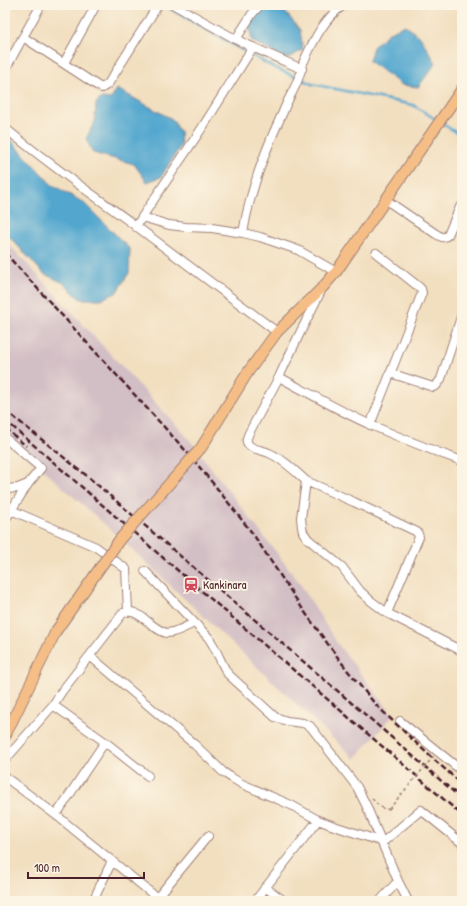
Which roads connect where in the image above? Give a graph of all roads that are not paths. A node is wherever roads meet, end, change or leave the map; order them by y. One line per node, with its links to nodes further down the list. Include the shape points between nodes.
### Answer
1 (41, 5): 7 (street)
2 (96, 5): 10 (street)
3 (158, 5): 10 (street, via 105,87 98,86)
4 (174, 5): 8 (street)
5 (260, 5): 8 (street)
6 (344, 5): 12 (street, via 324,24)
7 (23, 37): 10 (street); 11 (street)
8 (236, 39): 9 (street)
9 (250, 51): 12 (street); 17 (street)
10 (64, 63)
11 (5, 70)
12 (300, 74): 19 (street, via 262,162)
13 (462, 89): 15 (main road)
14 (5, 128): 18 (street)
15 (386, 200): 16 (street, via 445,238); 21 (main road)
16 (462, 206)
17 (142, 217): 18 (street); 19 (street, via 169,225)
18 (136, 227): 24 (street)
19 (243, 233): 21 (street, via 298,250)
20 (376, 253): 25 (street, via 419,287 422,293)
21 (336, 272): 22 (main road)
22 (323, 287): 24 (main road); 26 (street)
23 (462, 314): 25 (street, via 441,379 436,386)
24 (277, 332): 43 (main road, bridge, via 248,372 201,448 120,538 56,632)
25 (390, 373): 27 (street)
26 (279, 377): 27 (street); 30 (street, via 249,433 248,443 251,447 277,458)
27 (370, 424): 29 (street)
28 (5, 438): 31 (street, via 41,468)
29 (462, 461)
30 (306, 481): 37 (street, via 301,518 303,532 342,567 360,591); 37 (street, via 417,532 419,538)
31 (28, 484): 32 (street); 33 (street)
32 (5, 489)
33 (11, 510): 34 (street); 36 (street, via 96,547 126,569)
34 (5, 520)
35 (144, 571): 38 (street)
36 (128, 611): 38 (street, via 134,612 159,630 169,633); 40 (street, via 123,613)
37 (387, 613): 39 (street)
38 (194, 623): 52 (street, via 212,643 228,674 270,713 287,722 310,726 357,787)
39 (462, 651)
40 (90, 656): 41 (street); 50 (street, via 223,772 242,784 292,805)
41 (53, 704): 44 (street); 45 (street)
42 (400, 721): 46 (street)
43 (5, 736)
44 (105, 742): 47 (street); 49 (street)
45 (5, 760)
46 (462, 771)
47 (148, 776)
48 (5, 777): 49 (street)
49 (56, 815): 54 (street)
50 (318, 820): 52 (street); 56 (street)
51 (208, 836): 57 (street)
52 (383, 842): 53 (street, via 421,810); 55 (street)
53 (462, 843)
54 (112, 861): 57 (street); 58 (street)
55 (398, 881): 61 (street); 62 (street)
56 (265, 887): 59 (street); 60 (street)
57 (159, 900)
58 (93, 901)
59 (255, 901)
60 (284, 901)
61 (380, 901)
62 (408, 901)

